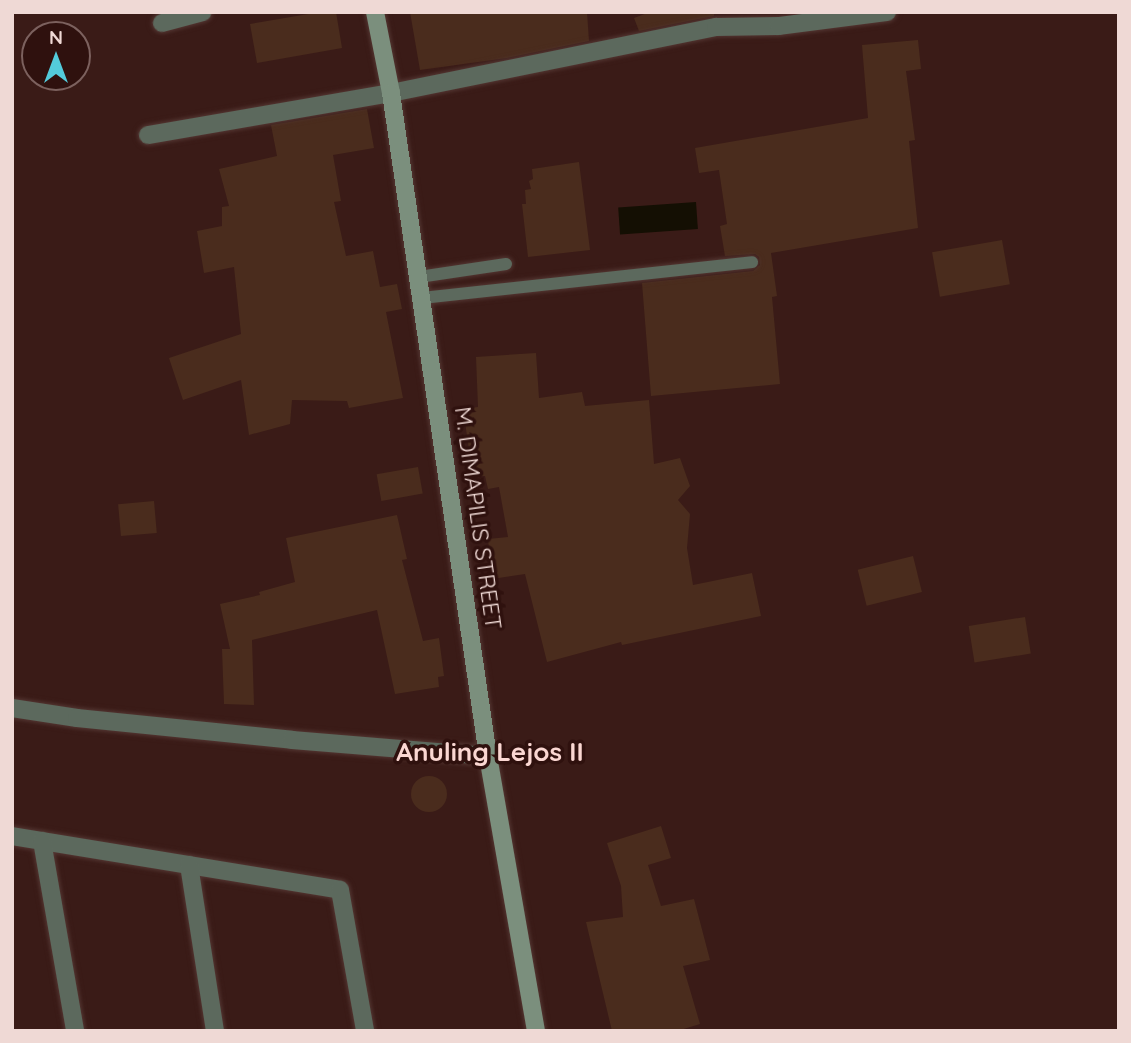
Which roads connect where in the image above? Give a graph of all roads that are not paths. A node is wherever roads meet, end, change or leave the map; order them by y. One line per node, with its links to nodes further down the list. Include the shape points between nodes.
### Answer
1 (203, 12): 5 (street)
2 (375, 12): 6 (main road, M. DIMAPILIS STREET)
3 (887, 12): 4 (street, via 791,25)
4 (715, 20): 6 (street)
5 (162, 23)
6 (391, 93): 7 (street); 10 (main road, M. DIMAPILIS STREET)
7 (148, 135)
8 (752, 262): 11 (lane)
9 (506, 264): 10 (lane)
10 (419, 277): 11 (main road, M. DIMAPILIS STREET)
11 (422, 298): 13 (main road, M. DIMAPILIS STREET)
12 (12, 708): 13 (street, via 252,736)
13 (488, 756): 20 (main road, M. DIMAPILIS STREET)
14 (12, 836): 15 (street)
15 (42, 841): 16 (street); 17 (street)
16 (189, 865): 18 (street); 19 (street, via 341,890)
17 (75, 1031)
18 (215, 1031)
19 (365, 1031)
20 (536, 1031)

